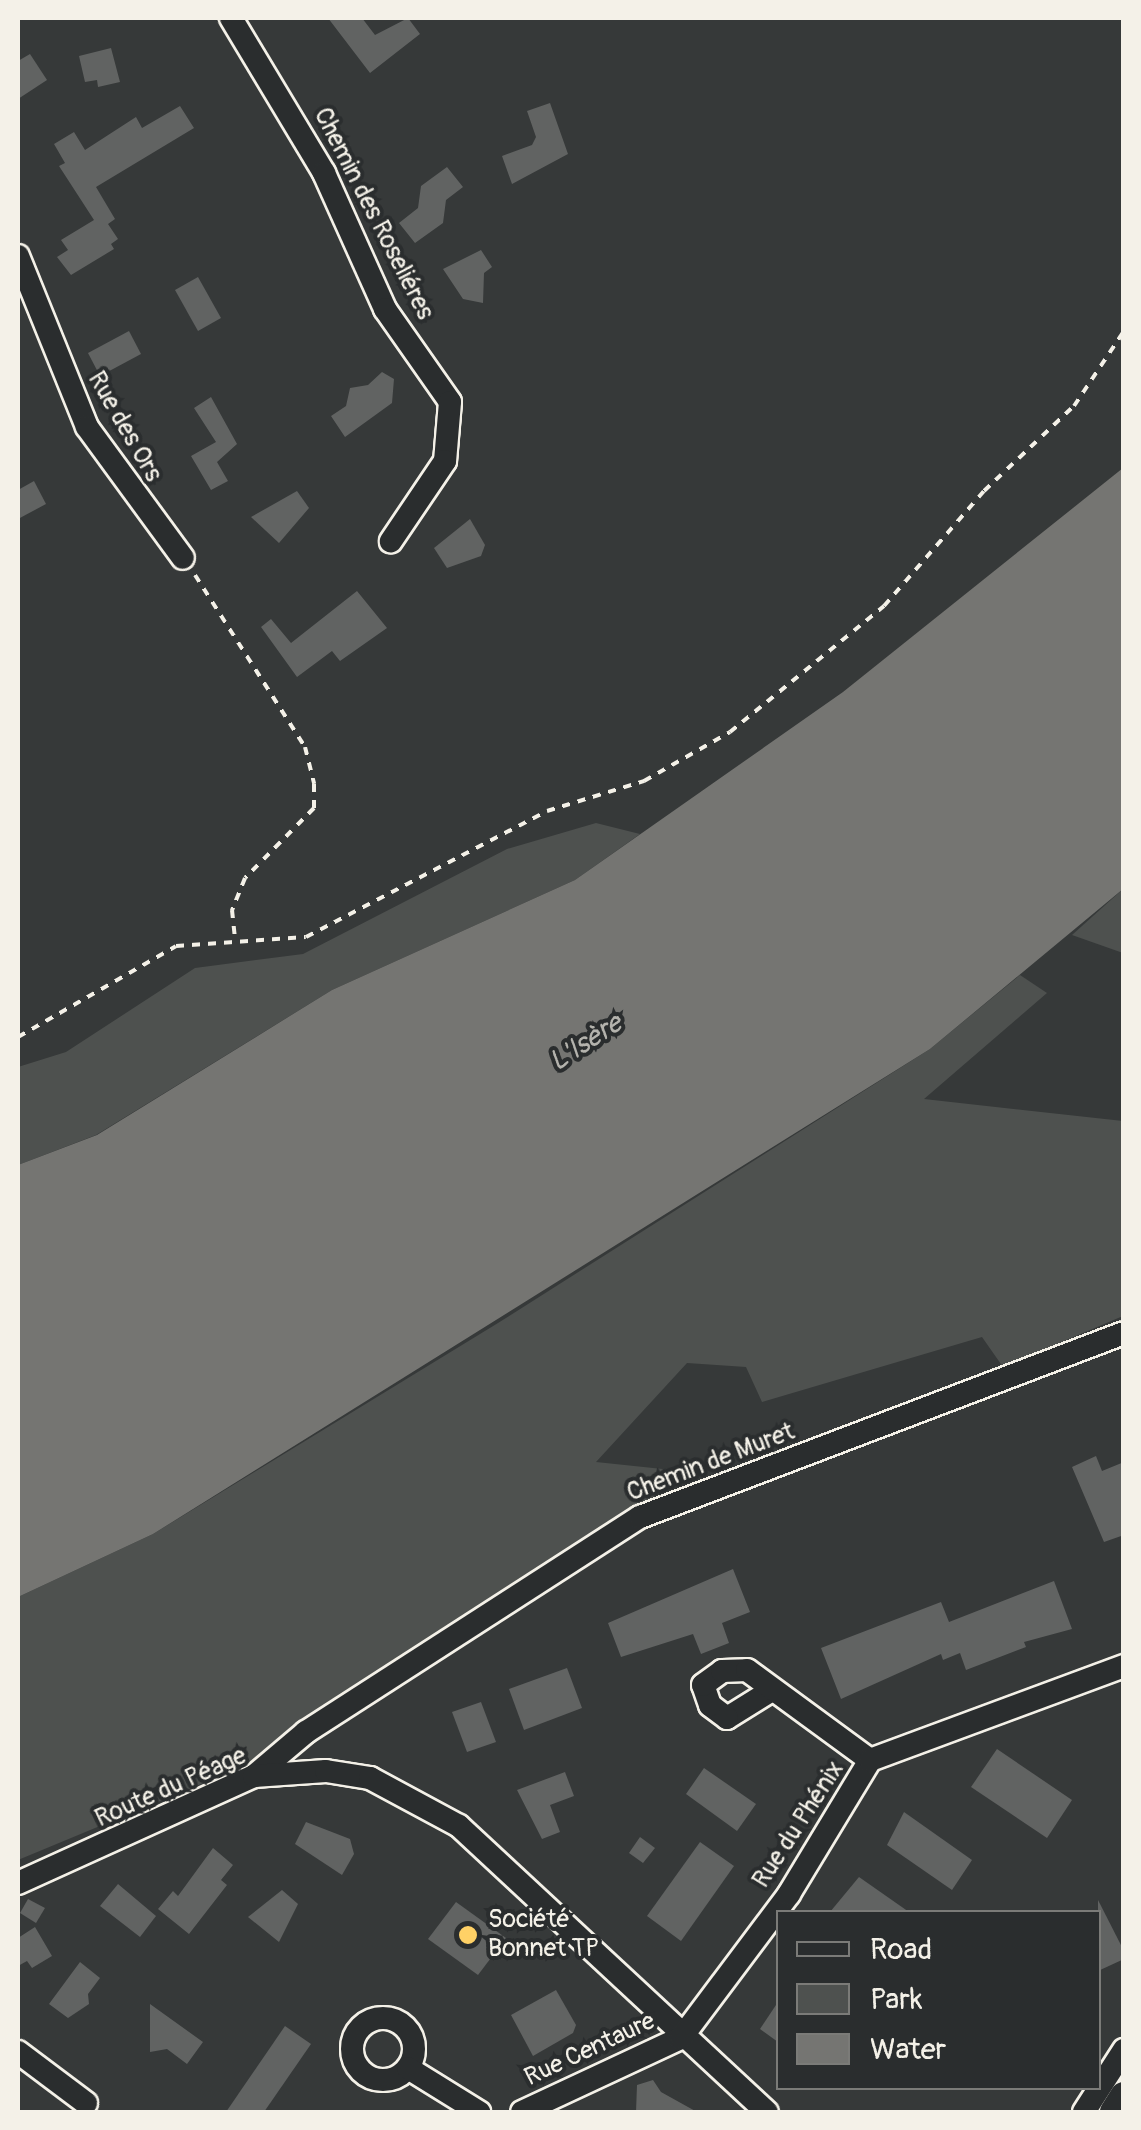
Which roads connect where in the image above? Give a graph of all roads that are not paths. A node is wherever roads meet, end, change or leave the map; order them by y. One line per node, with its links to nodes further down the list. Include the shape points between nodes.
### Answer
1 (231, 18): 3 (street, Chemin des Roseliéres, via 324,172 385,309 450,402 445,460)
2 (18, 256): 4 (street, Rue des Ors, via 87,427)
3 (390, 541)
4 (183, 558)
5 (1124, 1333): 9 (street, Chemin de Muret, via 640,1517 306,1732)
6 (1124, 1666): 8 (street, Rue du Phénix)
7 (772, 1690): 8 (street)
8 (870, 1760): 11 (street, Rue du Phénix)
9 (254, 1776): 10 (street, Route du Péage); 13 (street, Route du Péage, via 326,1770 412,1796 501,1862)
10 (18, 1883)
11 (777, 1910)
12 (776, 1911): 13 (street, Rue du Phénix)
13 (680, 2038): 22 (street, Rue Centaure); 23 (street, Route du Péage)
14 (1124, 2050): 17 (street)
15 (18, 2052): 20 (street)
16 (408, 2068): 21 (street)
17 (1101, 2086)
18 (1098, 2090): 24 (street)
19 (1124, 2096): 25 (main road)
20 (86, 2103)
21 (479, 2112)
22 (522, 2112)
23 (766, 2112)
24 (1084, 2112)
25 (1114, 2112)

